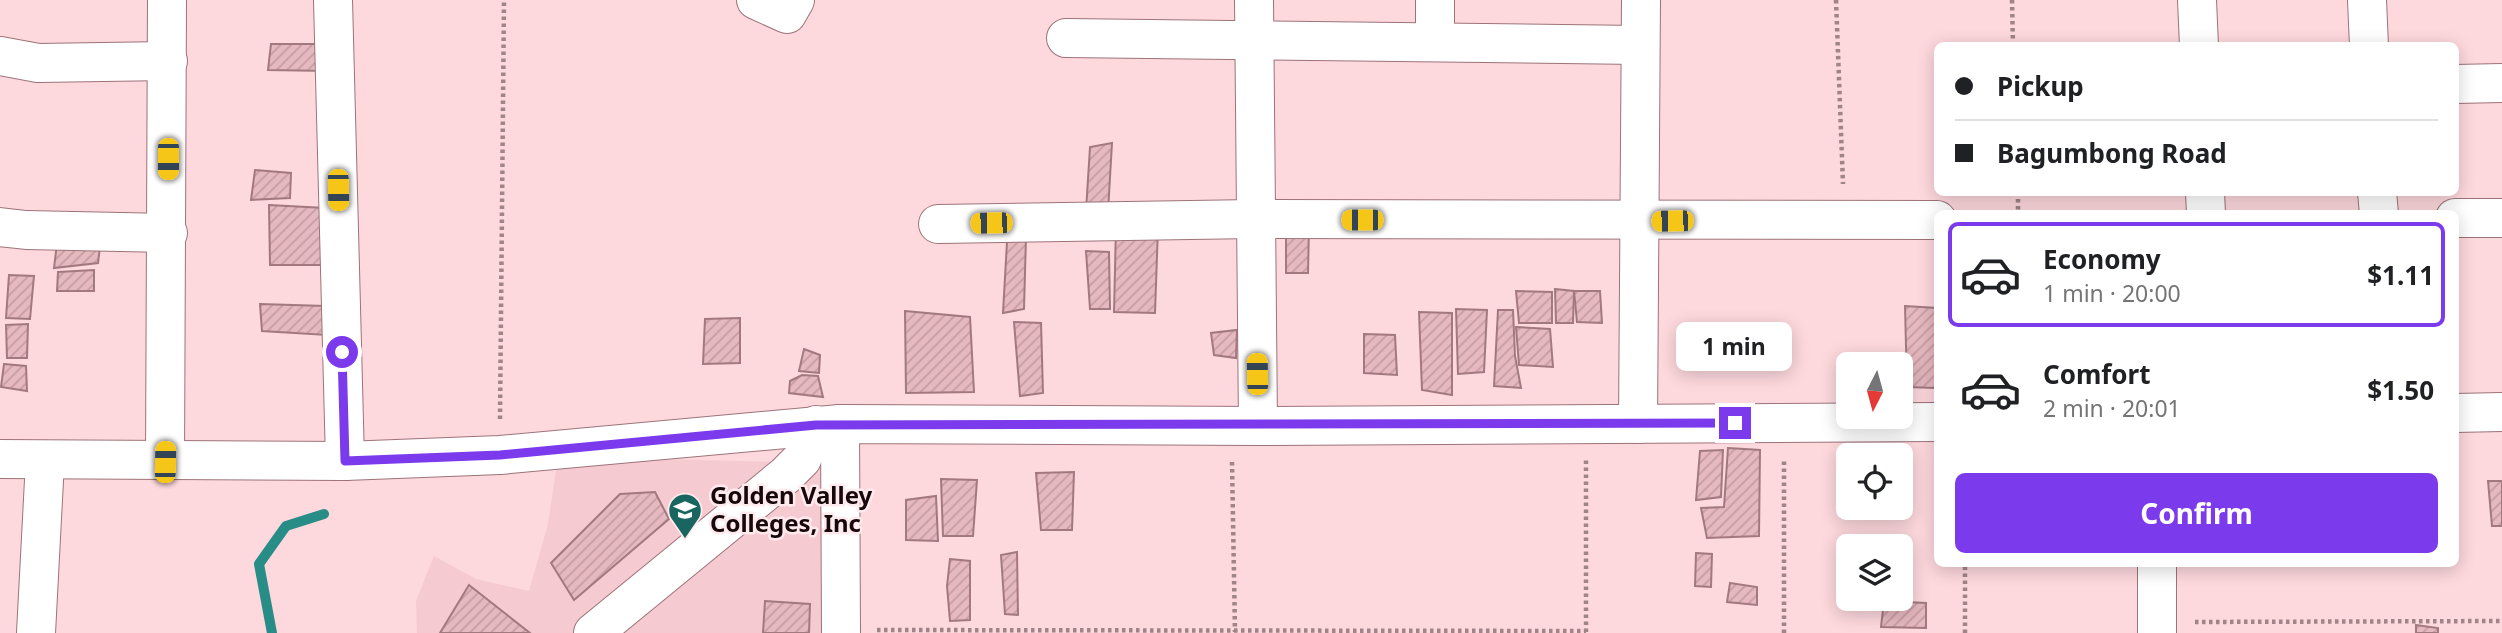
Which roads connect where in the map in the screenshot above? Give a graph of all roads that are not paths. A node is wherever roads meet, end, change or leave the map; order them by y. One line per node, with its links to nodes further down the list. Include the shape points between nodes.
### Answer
1 (167, 0): 17 (street)
2 (333, 0): 36 (street)
3 (756, 0): 4 (street, via 787,14)
4 (794, 0)
5 (1254, 0): 11 (street)
6 (1435, 0): 12 (street)
7 (1642, 0): 15 (street)
8 (2197, 0): 13 (street)
9 (2367, 0): 14 (street)
10 (1066, 38): 11 (street)
11 (1254, 40): 12 (street); 22 (street)
12 (1435, 42): 15 (street)
13 (2199, 42)
14 (2369, 42)
15 (1639, 45): 24 (street)
16 (0, 56): 17 (street, via 38,62)
17 (168, 61): 27 (street)
18 (2502, 83): 19 (street)
19 (2459, 84)
20 (2459, 218): 21 (street)
21 (2502, 218)
22 (1254, 219): 24 (street); 25 (street); 33 (street)
23 (1934, 220): 24 (street)
24 (1640, 221): 32 (street)
25 (938, 224)
26 (0, 226): 27 (street)
27 (168, 233): 37 (street)
28 (2502, 412): 29 (street)
29 (2459, 413)
30 (1934, 422): 32 (street)
31 (828, 424): 33 (street); 36 (street, via 500,455); 40 (street); 42 (street, via 786,475)
32 (1637, 424): 33 (street)
33 (1245, 426)
34 (0, 459): 35 (street)
35 (45, 461): 37 (street); 41 (street)
36 (345, 461): 37 (street)
37 (165, 462)
38 (2157, 567): 39 (street)
39 (2157, 628)
40 (841, 632)
41 (36, 633)
42 (593, 633)

